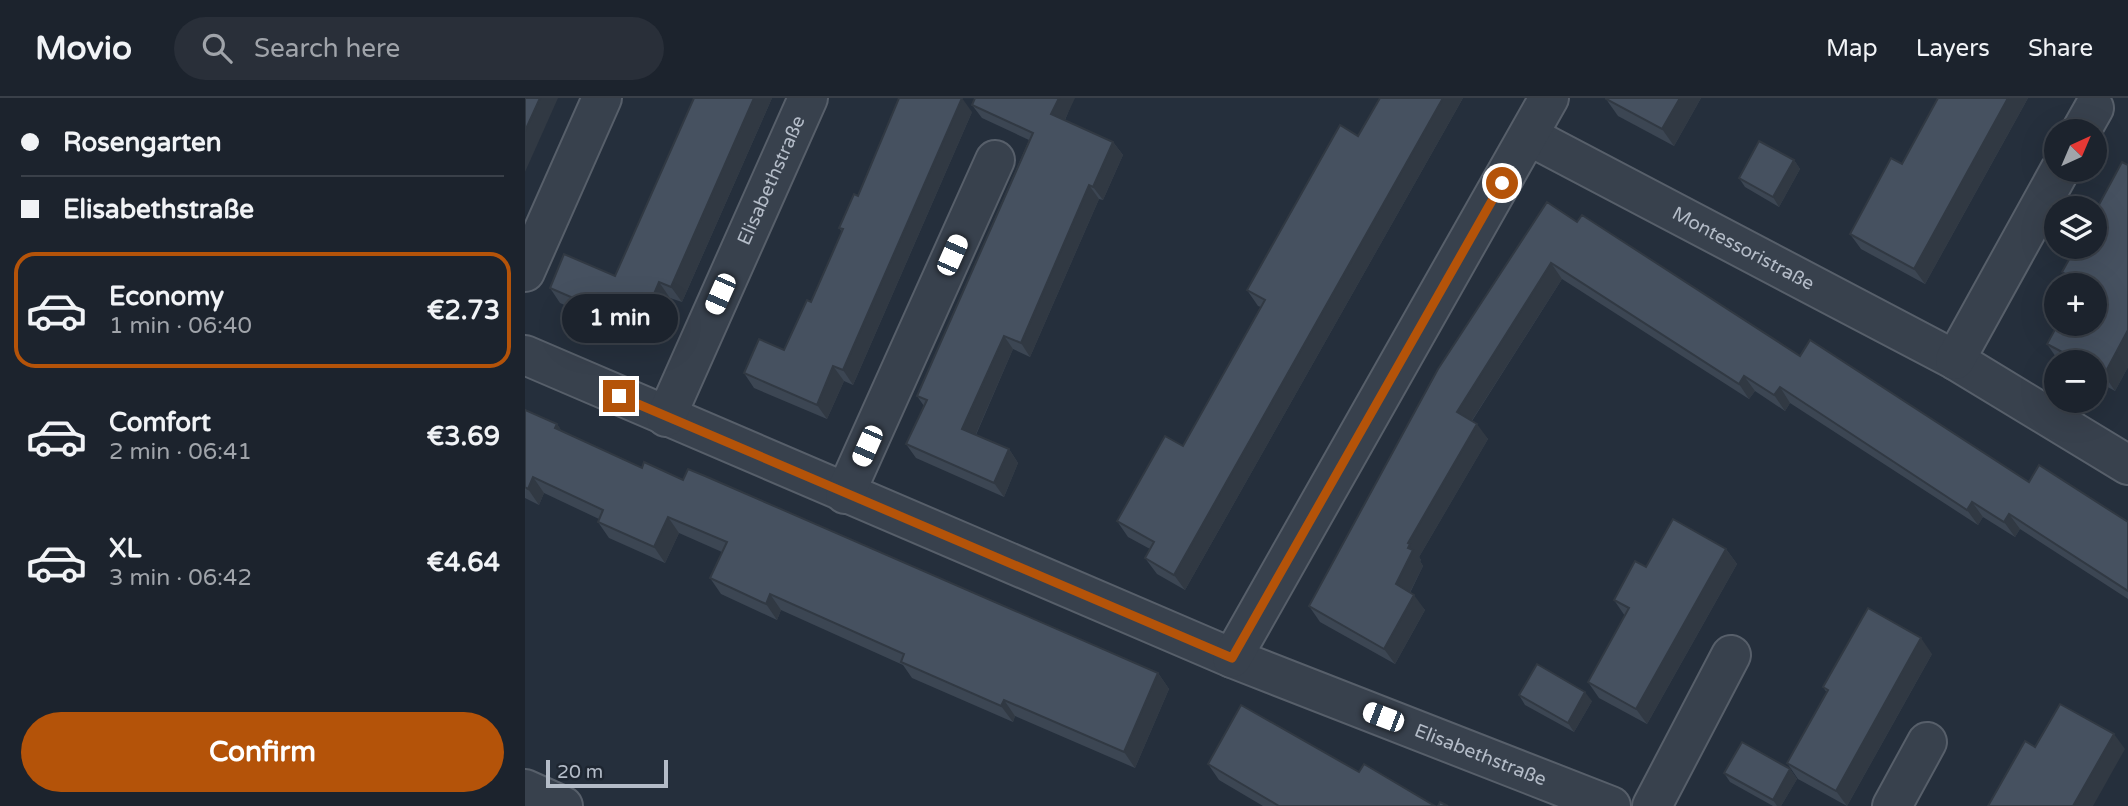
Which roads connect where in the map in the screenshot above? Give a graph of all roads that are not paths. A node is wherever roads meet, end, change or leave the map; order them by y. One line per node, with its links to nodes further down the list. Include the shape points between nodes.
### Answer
1 (602, 98): 7 (street)
2 (808, 98): 10 (street, Elisabethstraße)
3 (1549, 98): 4 (street)
4 (1529, 136): 9 (street, Montessoristraße); 14 (street)
5 (995, 160): 12 (street)
6 (2053, 182): 9 (street)
7 (525, 272)
8 (525, 355): 10 (street, Elisabethstraße)
9 (1955, 360): 11 (street, Montessoristraße)
10 (666, 417): 12 (street, Elisabethstraße)
11 (2128, 465)
12 (845, 494): 14 (street, Elisabethstraße)
13 (1731, 655): 19 (street)
14 (1232, 658): 18 (street, Elisabethstraße)
15 (1927, 742): 20 (street)
16 (525, 789): 17 (street)
17 (563, 806)
18 (1611, 806)
19 (1652, 806)
20 (1892, 806)

